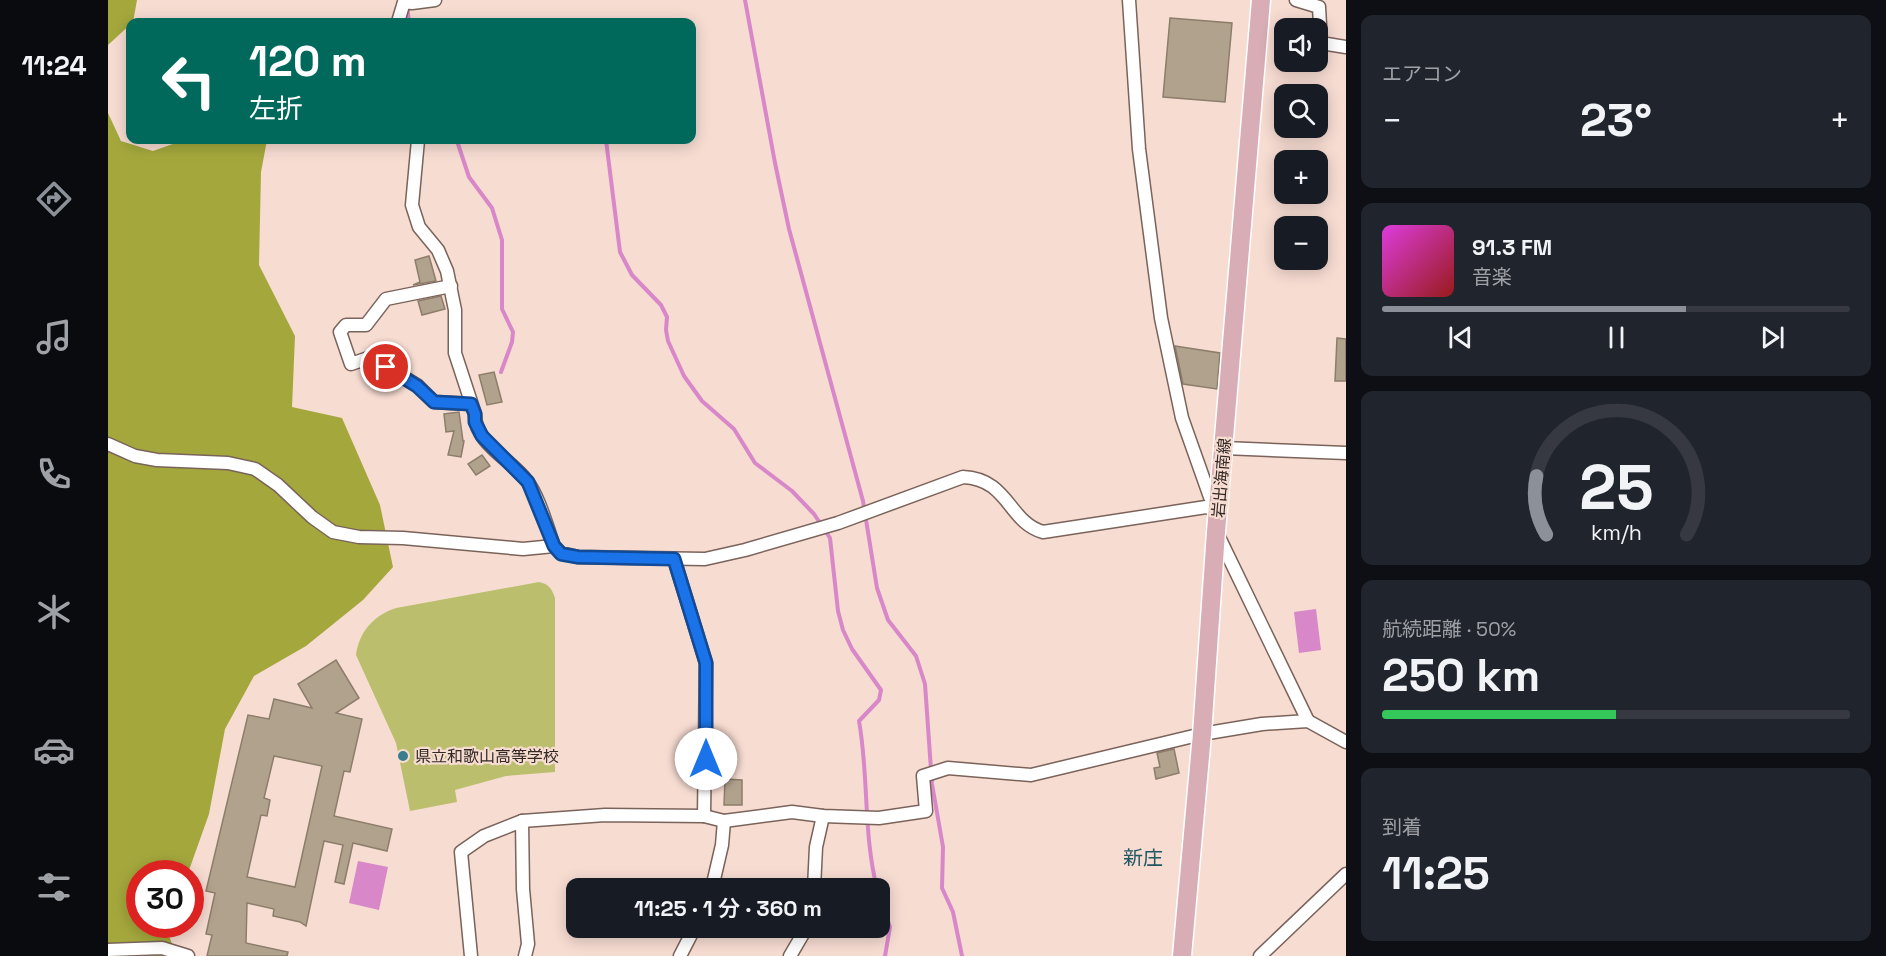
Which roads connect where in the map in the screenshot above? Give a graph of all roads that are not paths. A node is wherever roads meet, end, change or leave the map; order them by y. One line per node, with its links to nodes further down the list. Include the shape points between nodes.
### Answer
1 (435, 0): 5 (street, via 404,2)
2 (1129, 0): 13 (street, via 1139,148 1161,318 1182,418)
3 (1261, 0): 11 (main road, 岩出海南線)
4 (1296, 0): 6 (street, via 1319,7 1321,43)
5 (399, 18)
6 (1346, 47)
7 (418, 144): 8 (street, via 412,205 419,226 438,250)
8 (451, 286): 9 (street, via 455,353); 9 (street, via 386,299 366,325 346,326 340,332 351,364 371,357 417,386 434,402)
9 (471, 404): 15 (street, via 482,436 528,482)
10 (108, 444): 15 (street, via 135,456 157,460 228,463 255,469 333,532 523,549)
11 (1224, 448): 12 (street); 13 (main road, 岩出海南線)
12 (1346, 453)
13 (1218, 511): 14 (main road, 岩出海南線); 16 (street, via 1206,507 1043,532 1031,529 996,488 977,478 963,477 838,523 745,550 705,559)
14 (1216, 532): 17 (street); 18 (main road, 岩出海南線)
15 (554, 546): 16 (street, via 561,554 578,557)
16 (674, 559): 20 (street, via 706,663)
17 (1308, 721): 18 (street); 19 (street)
18 (1202, 734): 21 (street, via 1032,775 948,768 923,776 926,811 879,818); 35 (main road, 岩出海南線)
19 (1346, 742)
20 (704, 816): 22 (street); 23 (street, via 605,815)
21 (823, 816): 22 (street, via 792,812); 26 (street)
22 (724, 821): 25 (street)
23 (522, 822): 31 (street, via 484,836 461,852); 32 (street, via 528,944)
24 (1346, 874): 36 (street)
25 (714, 878)
26 (814, 878)
27 (689, 938): 33 (street)
28 (801, 938): 34 (street)
29 (108, 951): 30 (street, via 162,948)
30 (188, 956)
31 (471, 956)
32 (525, 956)
33 (680, 956)
34 (790, 956)
35 (1182, 956)
36 (1260, 956)

